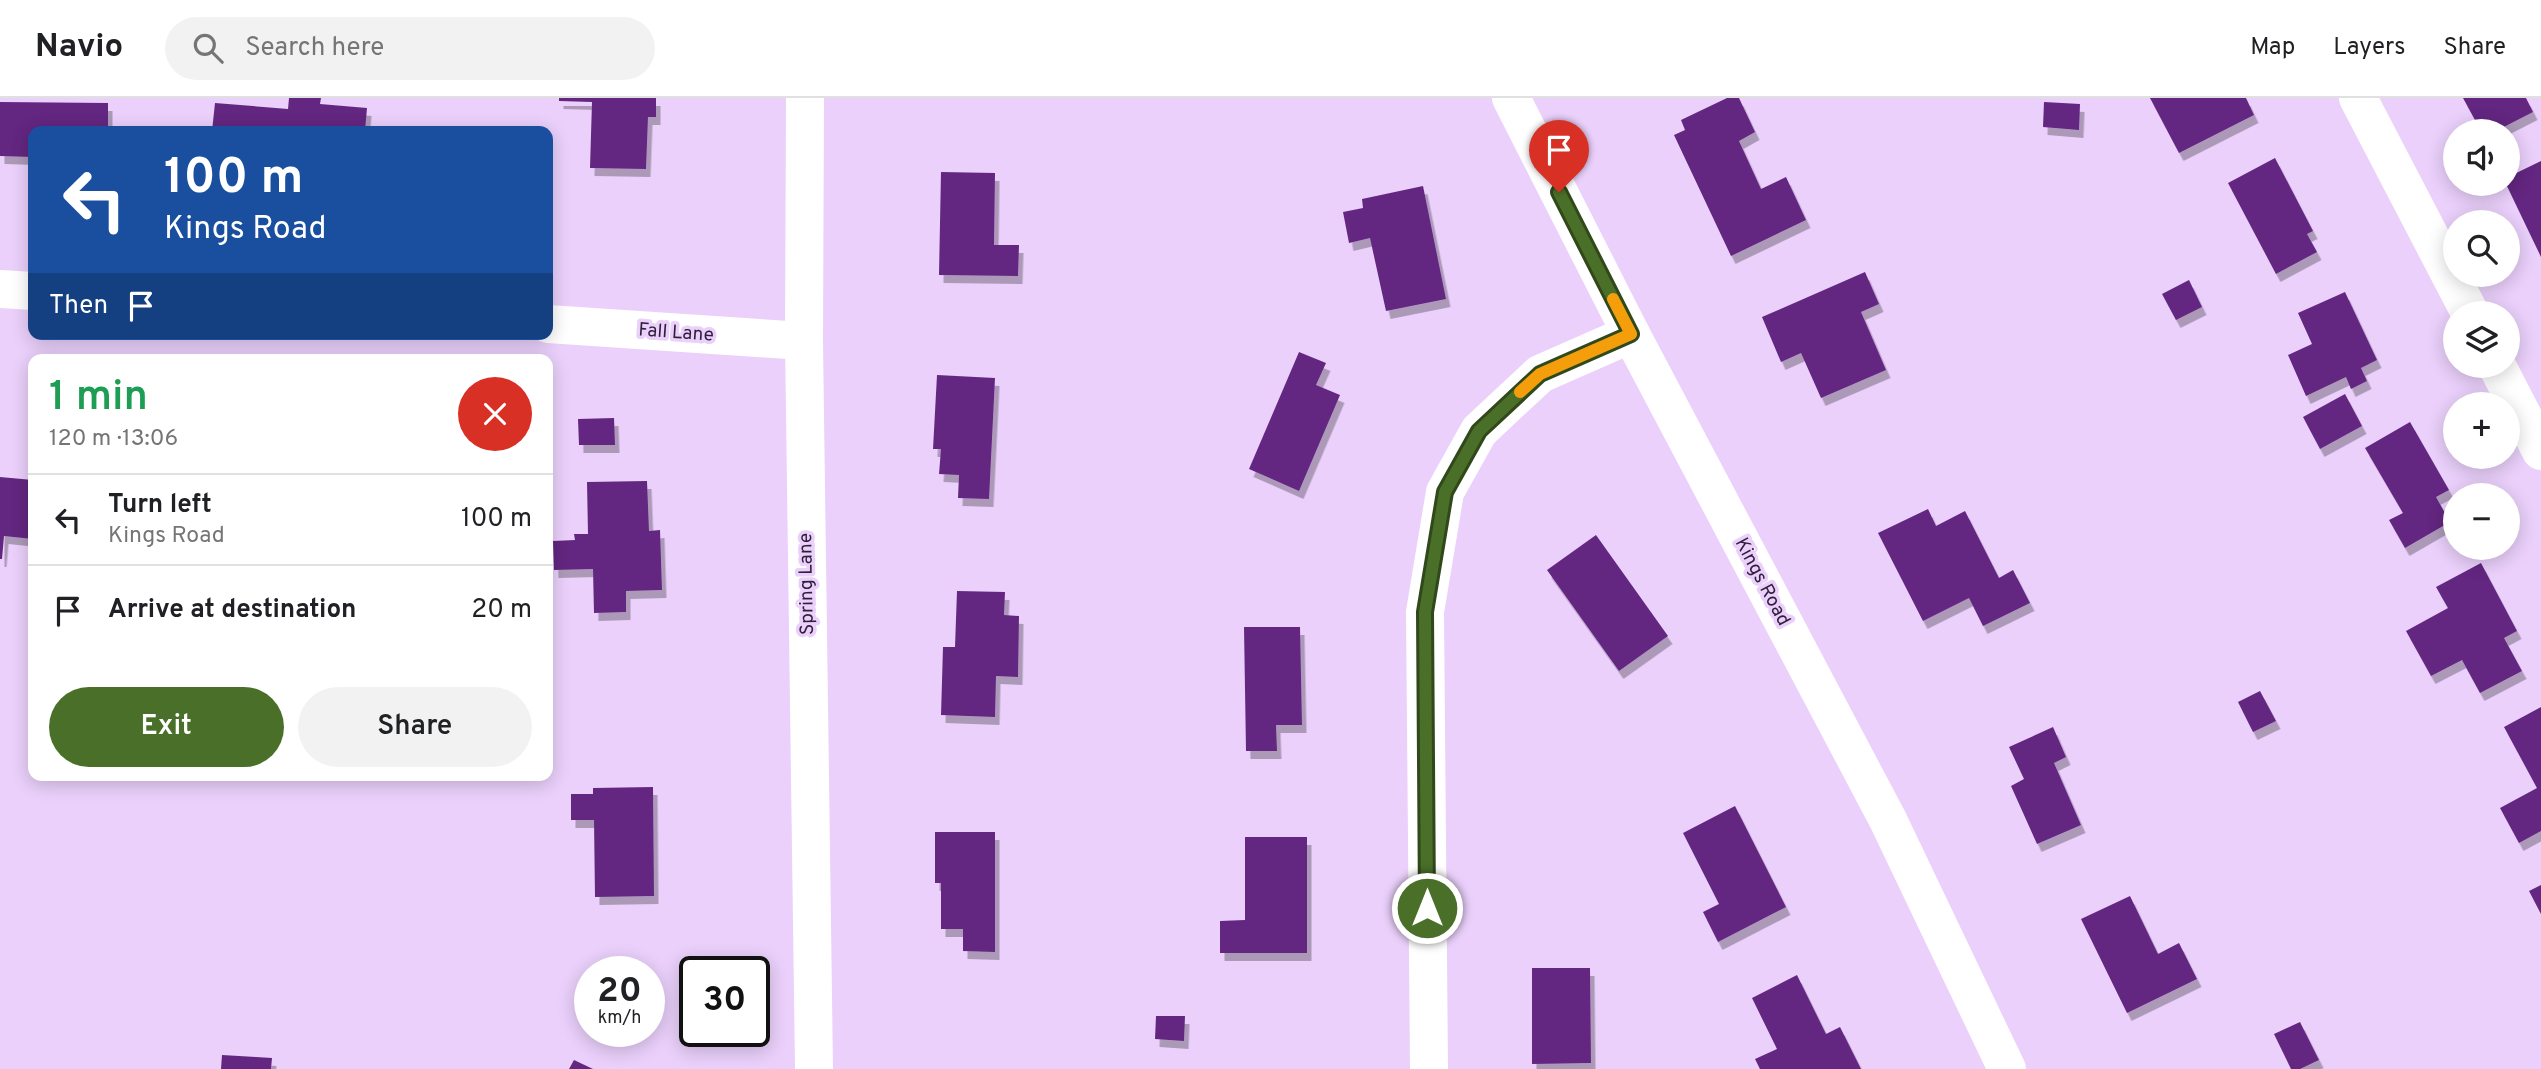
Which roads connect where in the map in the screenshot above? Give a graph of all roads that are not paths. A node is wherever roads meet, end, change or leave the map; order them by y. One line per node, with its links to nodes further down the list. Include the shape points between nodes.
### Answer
1 (806, 98): 9 (street, Spring Lane)
2 (1511, 98): 8 (street, Kings Road)
3 (2358, 98): 6 (street)
4 (0, 289): 5 (street)
5 (28, 291)
6 (2464, 301)
7 (553, 324): 9 (street, Fall Lane)
8 (1631, 334): 13 (street, via 1540,374 1479,431 1445,492 1425,612); 14 (street, Kings Road, via 1888,820)
9 (804, 341): 12 (street, Spring Lane)
10 (2503, 378): 11 (street)
11 (2541, 451)
12 (814, 1069)
13 (1429, 1069)
14 (2007, 1069)

